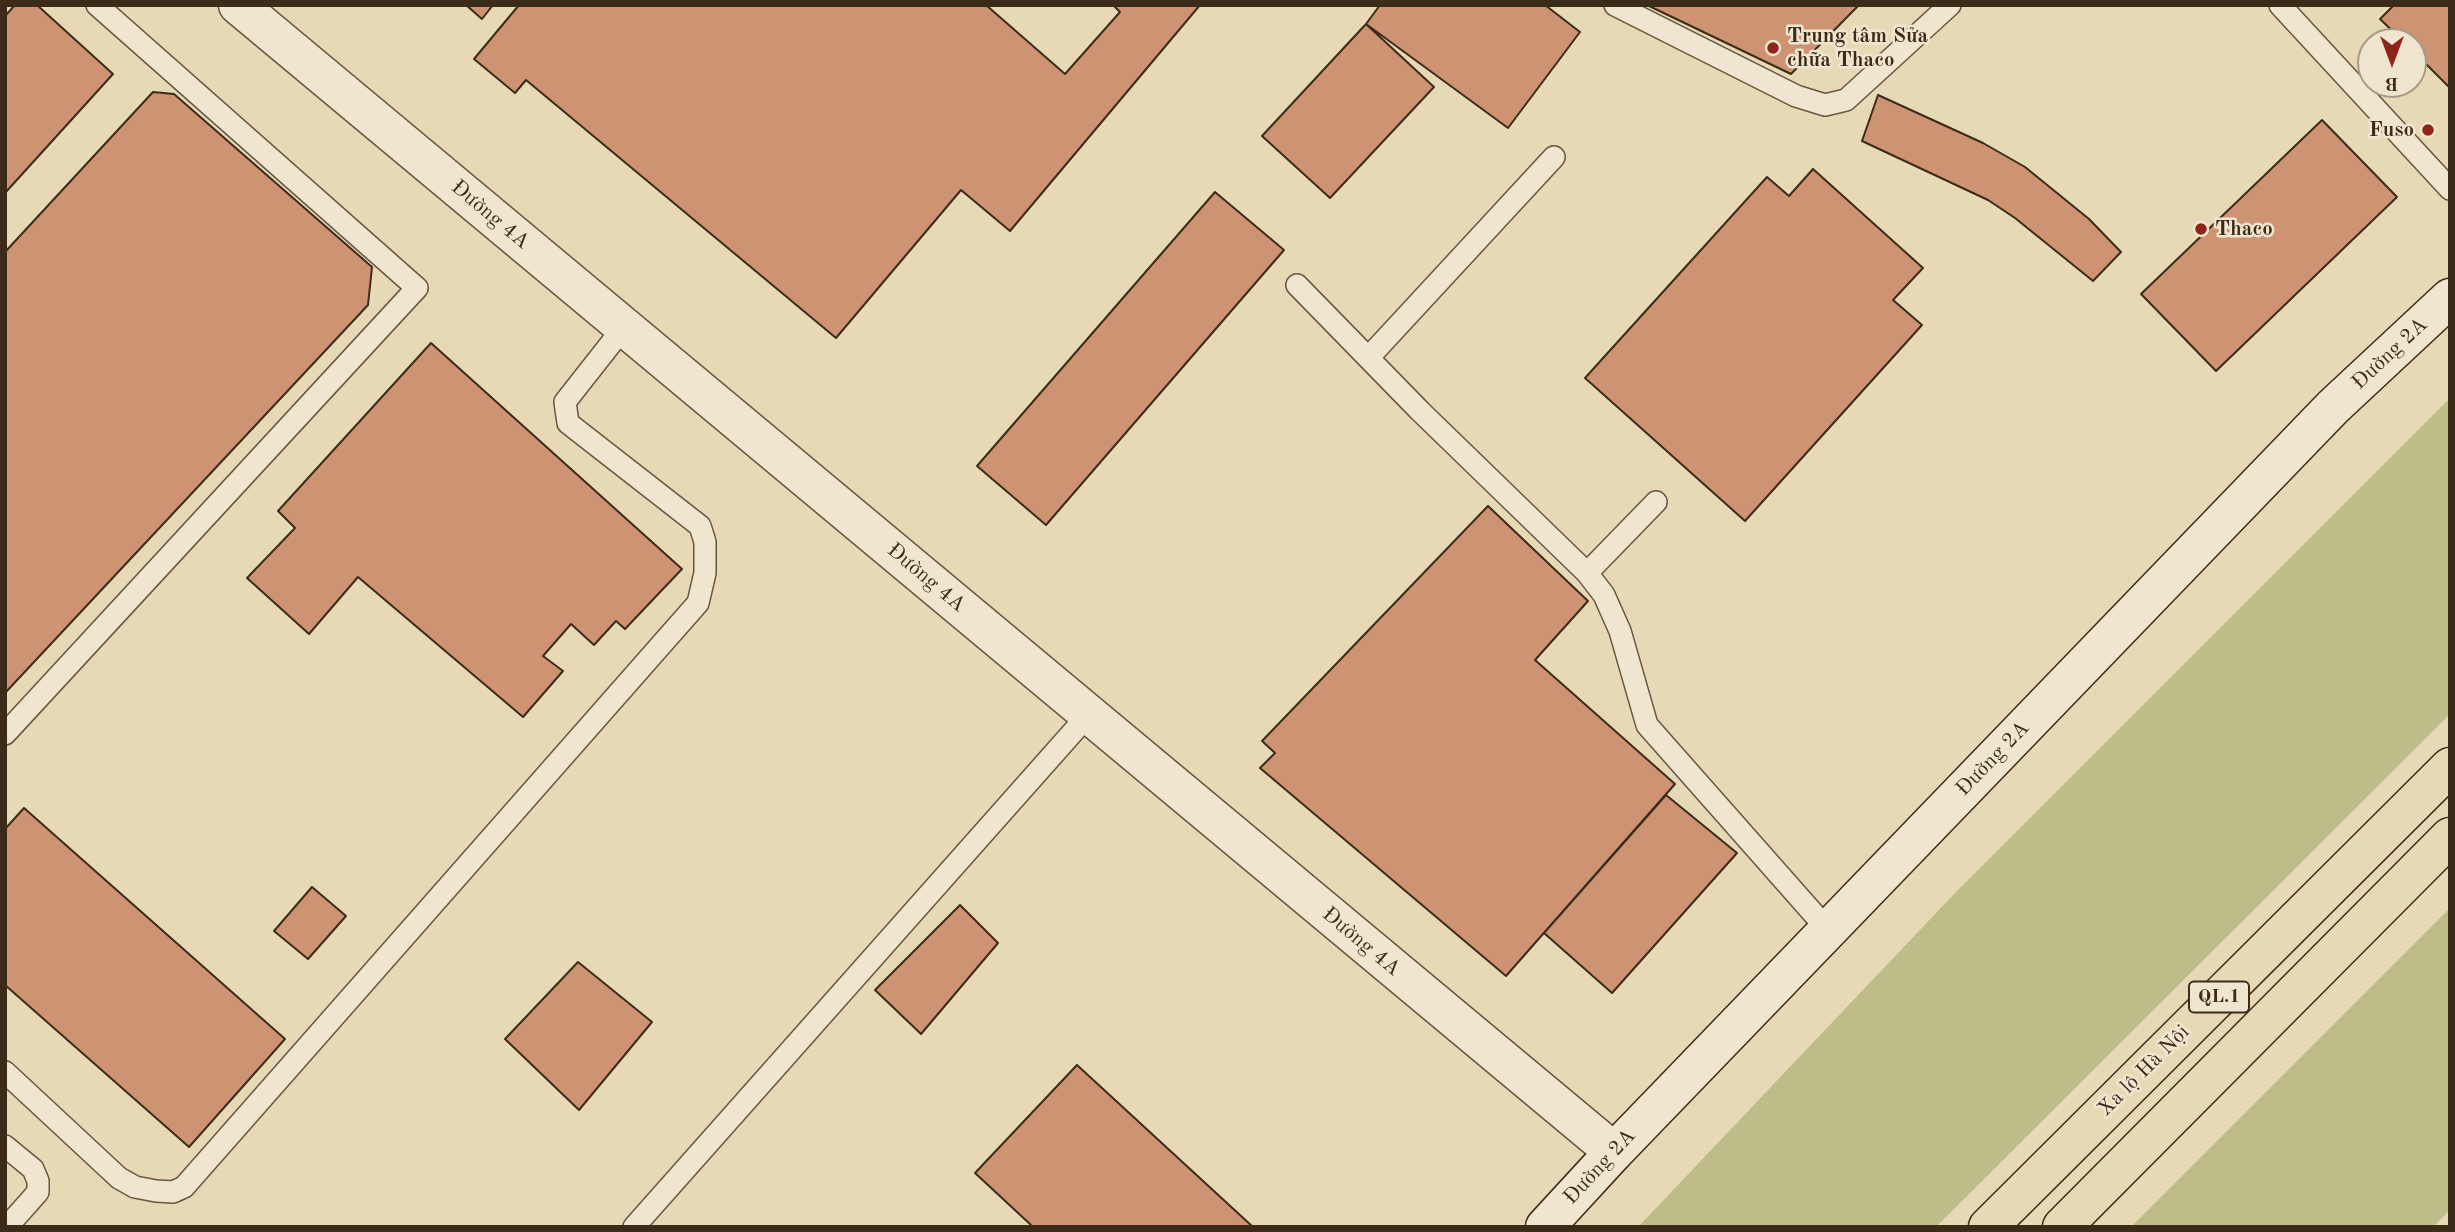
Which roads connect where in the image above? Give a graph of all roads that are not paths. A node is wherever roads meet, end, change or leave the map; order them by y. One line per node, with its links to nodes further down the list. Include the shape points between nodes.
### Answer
1 (97, 5): 15 (lane, via 417,288)
2 (238, 5): 10 (street, Đường 4A)
3 (1615, 5): 4 (lane, via 1796,96 1825,105 1846,100)
4 (1950, 5)
5 (2280, 5): 7 (lane)
6 (1554, 157): 11 (lane)
7 (2450, 189)
8 (1297, 285): 11 (lane)
9 (2450, 298): 18 (street, Đường 2A, via 2333,407)
10 (624, 327): 14 (street, Đường 4A); 19 (lane, via 565,402 568,424 700,526 705,573 698,603 184,1187 156,1191 119,1178)
11 (1369, 357): 13 (lane)
12 (1656, 502): 13 (lane)
13 (1587, 573): 18 (lane, via 1604,595 1620,631 1647,725)
14 (1089, 714): 21 (street, Đường 4A); 23 (lane)
15 (5, 734)
16 (2450, 766): 25 (highway, Xa lộ Hà Nội / QL.1)
17 (2450, 837): 26 (highway, QL.1)
18 (1828, 930): 21 (street, Đường 2A)
19 (5, 1072)
20 (5, 1146): 22 (lane, via 33,1169 38,1181 38,1192)
21 (1614, 1152): 24 (street, Đường 2A)
22 (8, 1227)
23 (635, 1227)
24 (1545, 1227)
25 (1988, 1227)
26 (2062, 1227)

